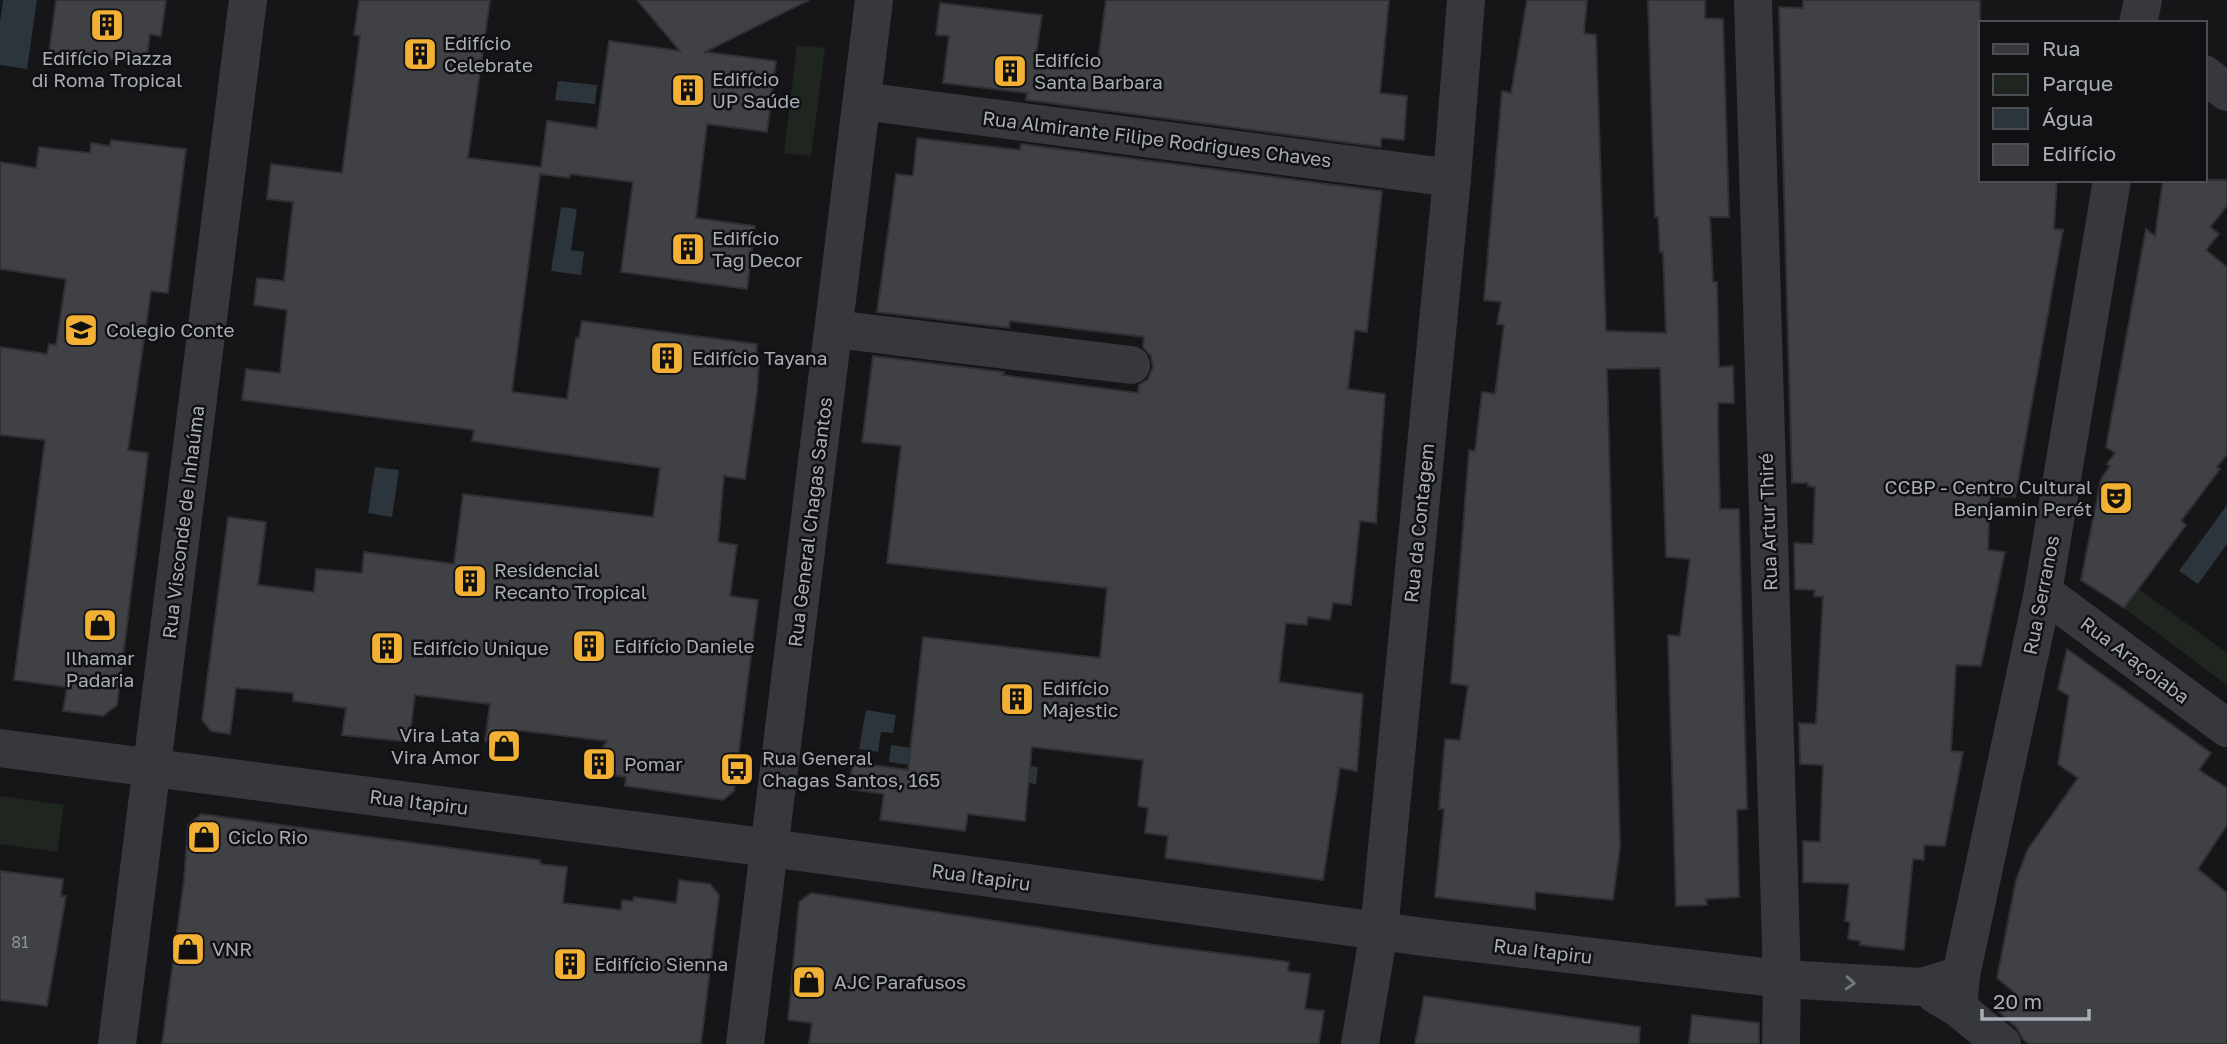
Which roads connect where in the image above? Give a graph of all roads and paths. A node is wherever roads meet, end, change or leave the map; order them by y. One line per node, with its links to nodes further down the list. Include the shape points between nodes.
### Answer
1 (248, 0): 17 (street, Rua Visconde de Inhaúma)
2 (874, 0): 9 (street, Rua General Chagas Santos)
3 (1466, 0): 10 (street, Rua da Contagem)
4 (1753, 0): 20 (street, Rua Artur Thiré)
5 (2143, 0): 6 (street)
6 (2138, 21)
7 (2206, 76): 8 (street)
8 (2227, 92)
9 (862, 101): 10 (street, Rua Almirante Filipe Rodrigues Chaves); 12 (street, Rua General Chagas Santos)
10 (1452, 178): 19 (street, Rua da Contagem)
11 (2112, 182): 14 (street, Rua Serranos)
12 (834, 329): 13 (street); 18 (street, Rua General Chagas Santos)
13 (1132, 365)
14 (2043, 592): 15 (street, Rua Araçoiaba); 21 (street, Rua Serranos)
15 (2227, 728)
16 (0, 748): 17 (street, Rua Itapiru)
17 (153, 768): 18 (street, Rua Itapiru); 22 (street, Rua Visconde de Inhaúma)
18 (770, 848): 19 (street, Rua Itapiru); 23 (street, Rua General Chagas Santos)
19 (1379, 931): 20 (street, Rua Itapiru); 24 (street, Rua da Contagem)
20 (1782, 979): 21 (street, Rua Itapiru, one-way to 21); 25 (street, Rua Artur Thiré)
21 (1960, 991): 26 (street)
22 (117, 1044)
23 (745, 1044)
24 (1360, 1044)
25 (1781, 1044)
26 (2002, 1044)

